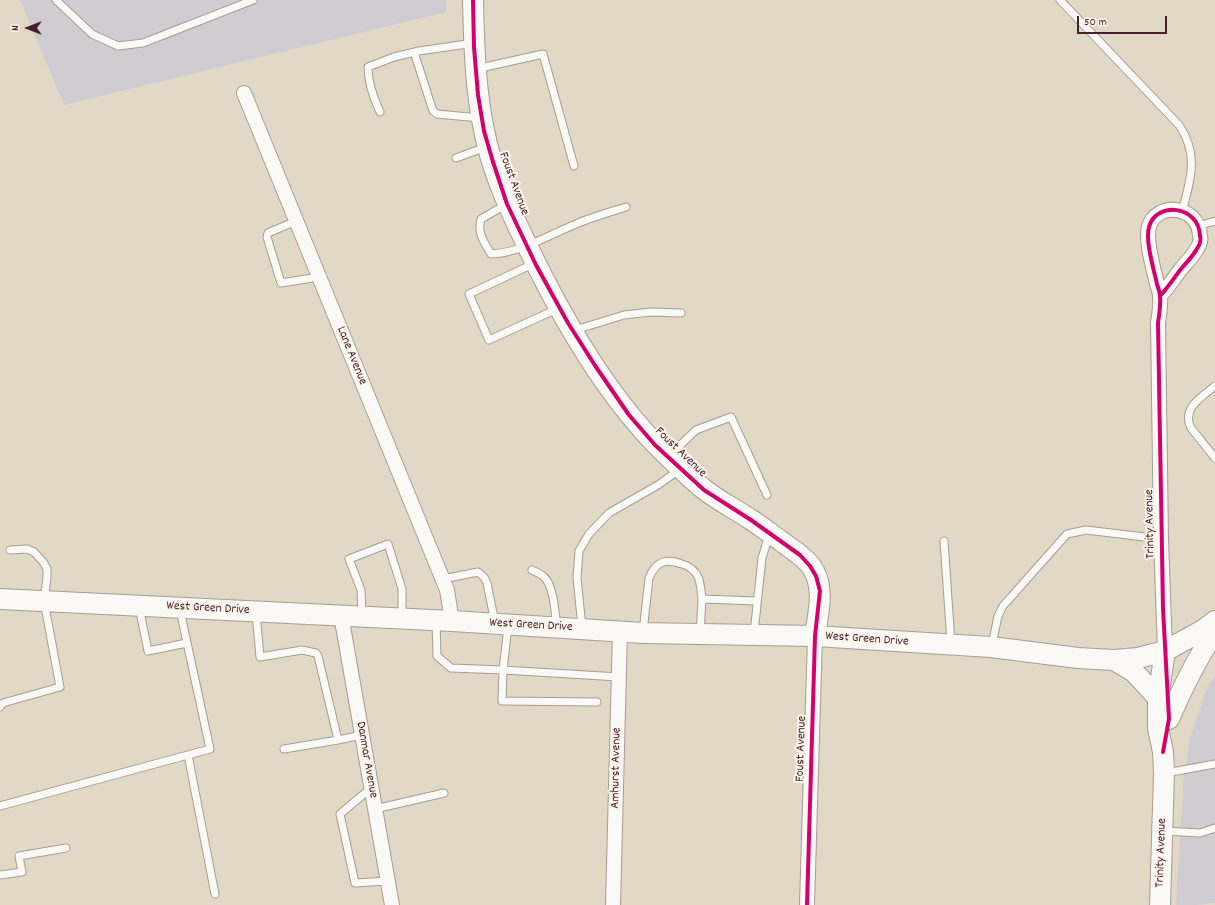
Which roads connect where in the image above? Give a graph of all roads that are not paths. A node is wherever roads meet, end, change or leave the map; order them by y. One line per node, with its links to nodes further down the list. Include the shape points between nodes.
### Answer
1 (56, 0): 2 (lane, via 92,34 118,46 144,43)
2 (253, 0)
3 (473, 0): 5 (main road, Foust Avenue)
4 (1060, 0): 16 (lane, via 1186,135 1192,154 1190,180)
5 (474, 43): 6 (lane); 7 (main road, Foust Avenue)
6 (414, 52): 9 (lane, via 368,67 371,90); 10 (lane, via 436,114)
7 (476, 69): 10 (main road, Foust Avenue); 13 (lane, via 543,54)
8 (244, 93): 17 (street, Lane Avenue)
9 (380, 112)
10 (482, 118): 11 (main road, Foust Avenue)
11 (488, 146): 12 (lane); 14 (main road, Foust Avenue)
12 (456, 158)
13 (574, 166)
14 (507, 204): 20 (main road, Foust Avenue); 20 (lane, via 481,219 481,237 491,254)
15 (626, 207): 20 (lane, via 578,223)
16 (1182, 211): 19 (street, via 1192,216); 23 (street, Trinity Avenue, via 1164,211 1149,226 1148,235)
17 (296, 221): 22 (street, Lane Avenue); 22 (lane, via 268,233 267,237 281,283)
18 (1215, 221): 19 (lane)
19 (1198, 226): 23 (street, via 1201,240 1199,247)
20 (527, 245): 21 (main road, Foust Avenue)
21 (535, 263): 24 (main road, Foust Avenue); 24 (lane, via 469,294 489,340)
22 (319, 277): 36 (street, Lane Avenue)
23 (1160, 296): 32 (street, Trinity Avenue, via 1158,324)
24 (559, 308): 26 (main road, Foust Avenue)
25 (681, 313): 26 (lane, via 651,312 624,315)
26 (573, 331): 29 (main road, Foust Avenue, via 629,415)
27 (1215, 386): 28 (lane, via 1191,407 1187,416 1191,428)
28 (1215, 458)
29 (675, 463): 30 (lane, via 696,430 731,417); 31 (main road, Foust Avenue, via 704,490); 51 (lane, via 658,485 610,513 589,534 579,551 577,578)
30 (767, 495)
31 (770, 533): 40 (lane, via 762,558); 57 (main road, Foust Avenue, via 800,555 816,576 820,591)
32 (1161, 539): 60 (lane, via 1086,530 1067,534 1003,606 998,616); 61 (street, Trinity Avenue)
33 (944, 540): 59 (lane)
34 (10, 550): 39 (lane, via 27,549 39,556 44,563 47,578)
35 (532, 570): 50 (lane, via 544,576 548,584)
36 (443, 579): 47 (street, Lane Avenue, via 447,590); 49 (lane, via 478,572 487,583)
37 (0, 599): 39 (main road, West Green Drive)
38 (702, 599): 40 (lane); 54 (lane, via 698,576 690,567 672,560 660,563 650,578); 55 (lane)
39 (44, 601): 41 (main road, West Green Drive); 68 (lane, via 60,687 3,703)
40 (757, 601): 56 (lane)
41 (139, 606): 42 (main road, West Green Drive); 58 (lane, via 148,651)
42 (179, 607): 43 (main road, West Green Drive); 58 (lane)
43 (255, 611): 44 (main road, West Green Drive); 71 (lane, via 260,657 302,650 316,653 318,656)
44 (341, 615): 45 (main road, West Green Drive); 70 (street, Danmar Avenue)
45 (362, 616): 46 (main road, West Green Drive); 46 (lane, via 361,590 349,559 388,544 402,589)
46 (402, 618): 47 (main road, West Green Drive)
47 (444, 620): 49 (main road, West Green Drive); 64 (lane, via 437,656 451,668)
48 (1215, 621): 61 (main road, West Green Drive)
49 (501, 624): 50 (main road, West Green Drive); 64 (lane)
50 (557, 627): 51 (main road, West Green Drive)
51 (582, 629): 52 (main road, West Green Drive)
52 (620, 631): 54 (main road, West Green Drive); 65 (street, Amhurst Avenue)
53 (1215, 632): 69 (main road, via 1203,649)
54 (643, 633): 55 (main road, West Green Drive)
55 (700, 634): 56 (main road, West Green Drive)
56 (754, 635): 57 (main road, West Green Drive)
57 (815, 636): 59 (main road, West Green Drive); 89 (street, Foust Avenue)
58 (187, 643): 74 (lane, via 210,749)
59 (951, 645): 60 (main road, West Green Drive)
60 (991, 648): 62 (main road, West Green Drive)
61 (1165, 651): 62 (main road, West Green Drive, via 1136,648 1079,652); 63 (main road, West Green Drive, via 1138,658); 66 (main road, Trinity Avenue); 69 (main road, Trinity Avenue)
62 (1062, 656): 63 (main road, West Green Drive)
63 (1114, 660): 66 (main road, via 1134,672)
64 (503, 670): 65 (lane); 67 (lane, via 502,700)
65 (619, 677): 88 (street, Amhurst Avenue)
66 (1158, 698): 73 (main road, Trinity Avenue, via 1158,728)
67 (597, 702)
68 (0, 707)
69 (1169, 719): 73 (main road, Trinity Avenue)
70 (362, 735): 71 (lane); 77 (street, Danmar Avenue)
71 (338, 740): 72 (lane)
72 (284, 749)
73 (1163, 752): 76 (main road, Trinity Avenue)
74 (188, 755): 79 (lane); 86 (lane)
75 (1215, 764): 76 (lane)
76 (1164, 773): 82 (main road, Trinity Avenue)
77 (372, 788): 80 (street, Danmar Avenue); 85 (lane, via 340,814 355,883)
78 (444, 793): 80 (lane)
79 (0, 806)
80 (375, 809): 85 (street, Danmar Avenue)
81 (1215, 828): 82 (lane, via 1200,833)
82 (1162, 831): 90 (main road, Trinity Avenue)
83 (66, 848): 84 (lane, via 19,856 22,872)
84 (0, 875)
85 (388, 881): 87 (street, Danmar Avenue)
86 (215, 894)
87 (392, 905)
88 (613, 905)
89 (807, 905)
90 (1160, 905)

